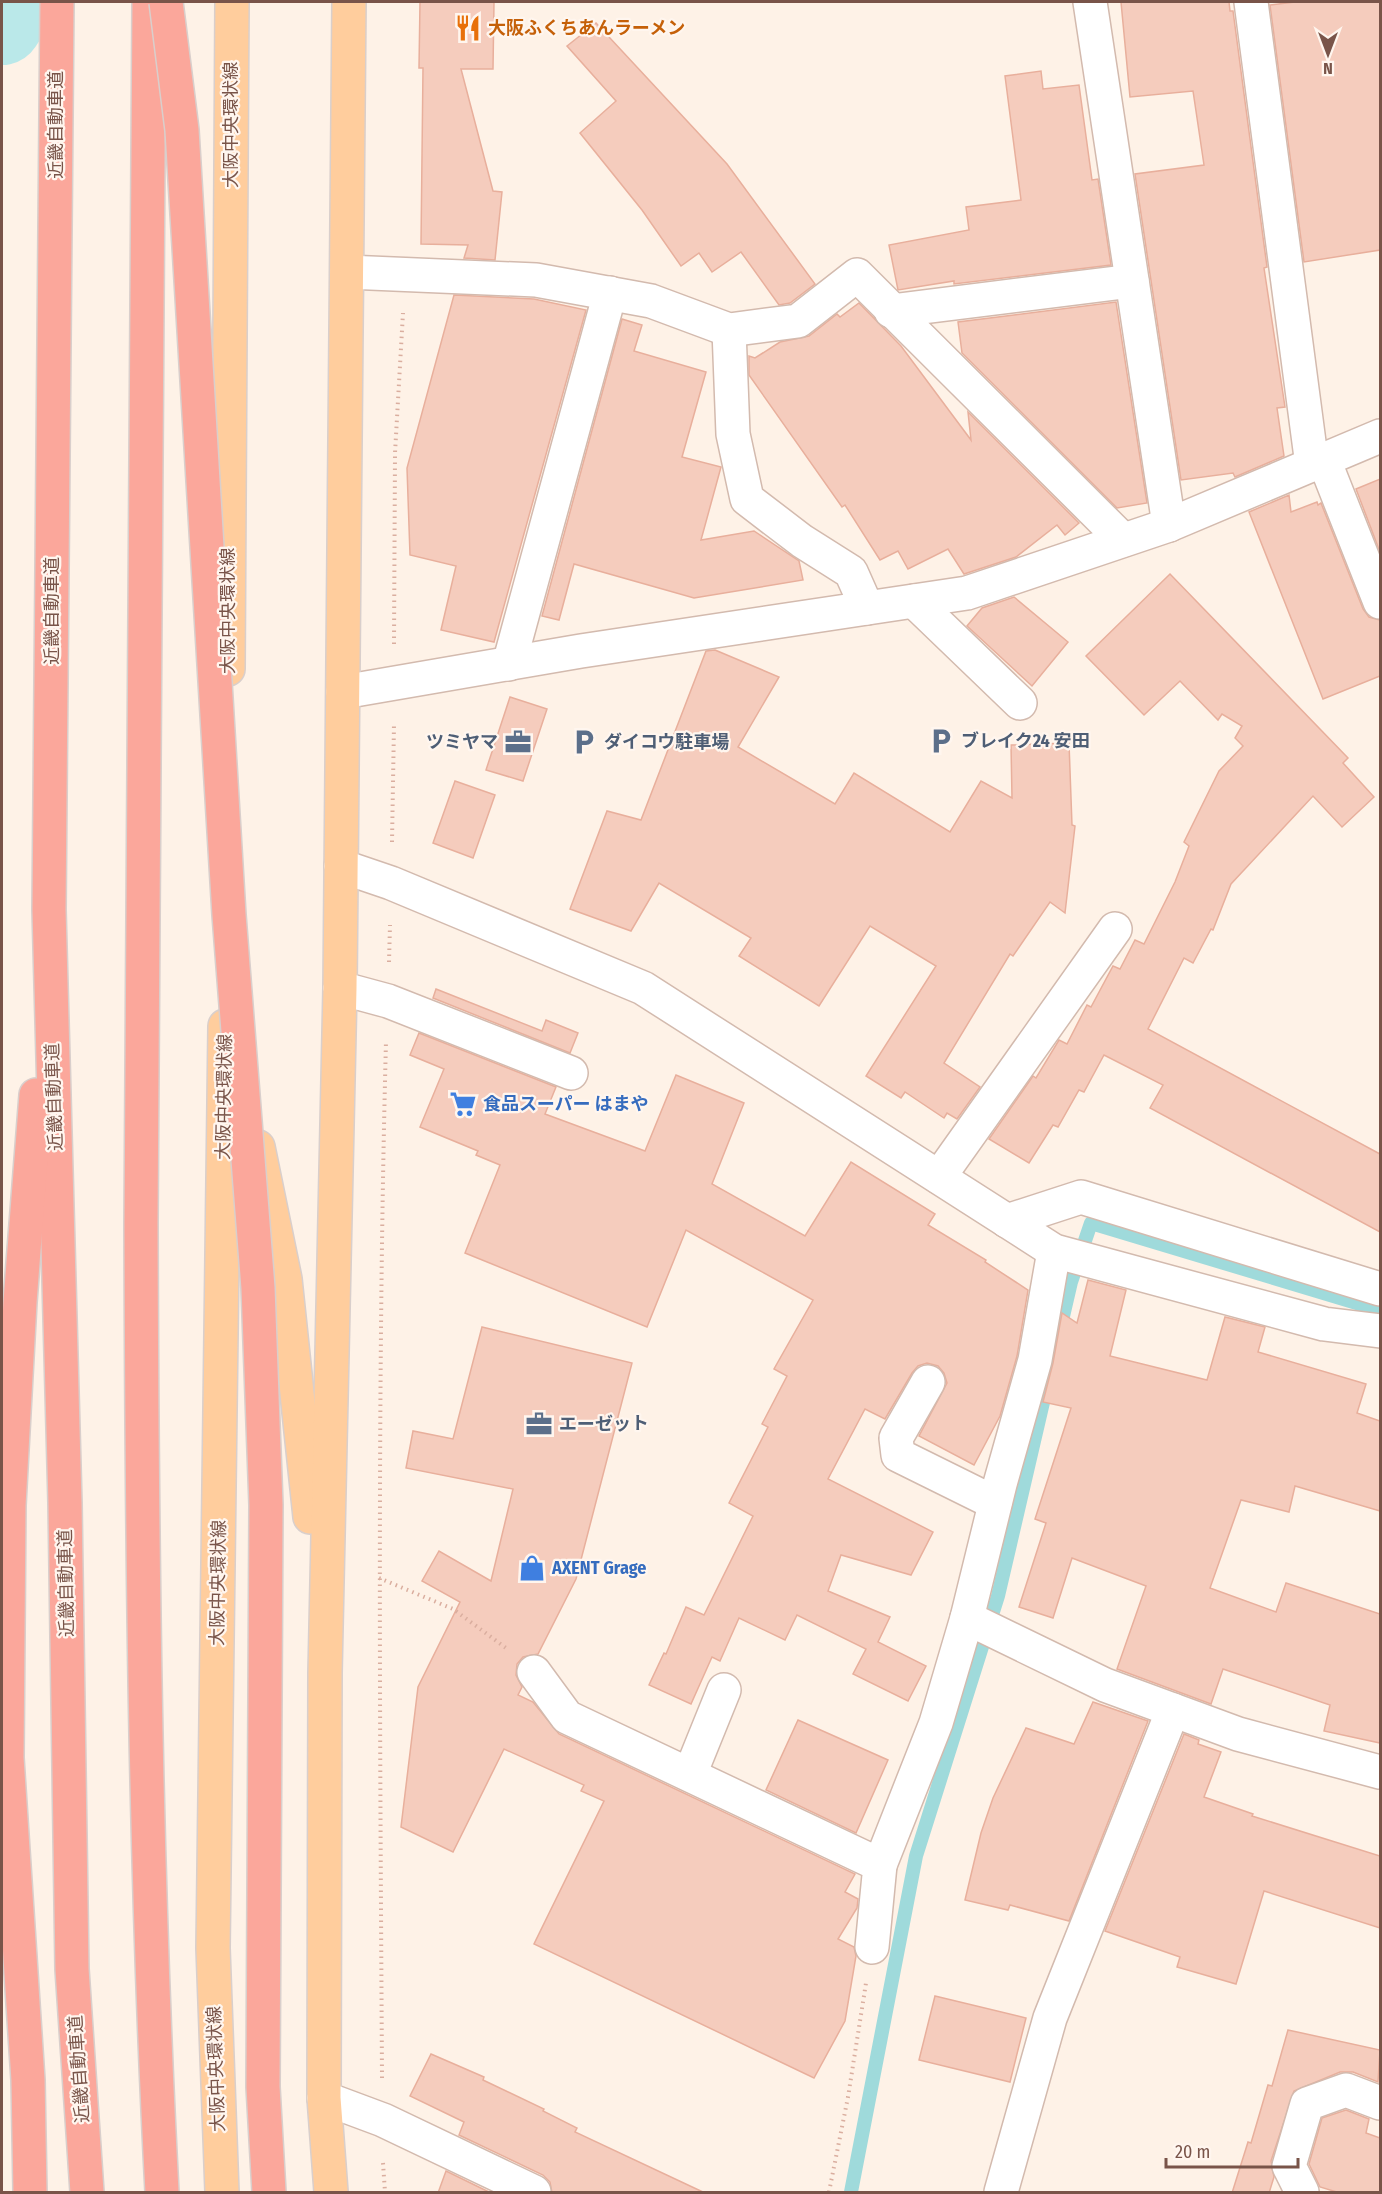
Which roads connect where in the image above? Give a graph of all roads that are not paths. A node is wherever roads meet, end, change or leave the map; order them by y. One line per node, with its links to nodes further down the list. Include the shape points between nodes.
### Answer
1 (57, 2): 24 (highway, 近畿自動車道)
2 (149, 2): 49 (highway, via 140,916 141,1505 147,1821)
3 (166, 2): 51 (highway, bridge, via 182,129 229,915 258,1288 266,1505 263,2087)
4 (232, 2): 27 (main road, 大阪中央環状線)
5 (349, 2): 8 (main road)
6 (1090, 2): 9 (street)
7 (1251, 2): 14 (street)
8 (347, 272): 10 (street, via 536,280); 21 (main road)
9 (1132, 281): 11 (street); 15 (street)
10 (609, 293): 12 (street, via 651,301); 20 (street)
11 (891, 311): 12 (street, via 857,275 798,321); 16 (street)
12 (729, 330): 19 (street, via 734,434 747,499 851,572)
13 (1380, 436): 14 (street)
14 (1318, 462): 15 (street); 18 (street)
15 (1169, 525): 16 (street)
16 (1123, 540): 17 (street, via 967,593)
17 (915, 601): 19 (street); 22 (street)
18 (1380, 602)
19 (867, 608): 20 (street)
20 (509, 664): 21 (street)
21 (343, 692): 23 (main road)
22 (1020, 703)
23 (341, 866): 26 (main road); 29 (street, via 643,988)
24 (50, 910): 47 (highway, via 9,1505 7,1758 28,2079); 48 (highway, 近畿自動車道, via 72,1969)
25 (1115, 929): 29 (street)
26 (340, 988): 28 (street, via 388,1001); 38 (main road)
27 (226, 989): 38 (main road, via 285,1279); 50 (main road, 大阪中央環状線, via 213,1948)
28 (571, 1073)
29 (939, 1177): 30 (street)
30 (1006, 1221): 31 (street); 32 (street, via 1080,1197)
31 (1056, 1252): 33 (street, via 1324,1324); 35 (street, via 1035,1360)
32 (1380, 1289)
33 (1380, 1330)
34 (928, 1382): 35 (street, via 896,1438 898,1455)
35 (995, 1503): 36 (street)
36 (969, 1618): 40 (street, via 1105,1685); 43 (street, via 936,1723)
37 (534, 1672): 42 (street, via 567,1717)
38 (325, 1673): 45 (main road)
39 (724, 1690): 42 (street)
40 (1173, 1710): 41 (street, via 1238,1734); 54 (street, via 1050,2018)
41 (1380, 1772)
42 (690, 1774): 43 (street)
43 (880, 1865): 44 (street)
44 (872, 1947)
45 (324, 2098): 52 (main road); 53 (street, via 383,2120)
46 (1380, 2103): 55 (street, via 1346,2090 1307,2104 1289,2166)
47 (30, 2193)
48 (87, 2193)
49 (162, 2193)
50 (222, 2193)
51 (269, 2193)
52 (331, 2193)
53 (534, 2193)
54 (1001, 2193)
55 (1302, 2193)

